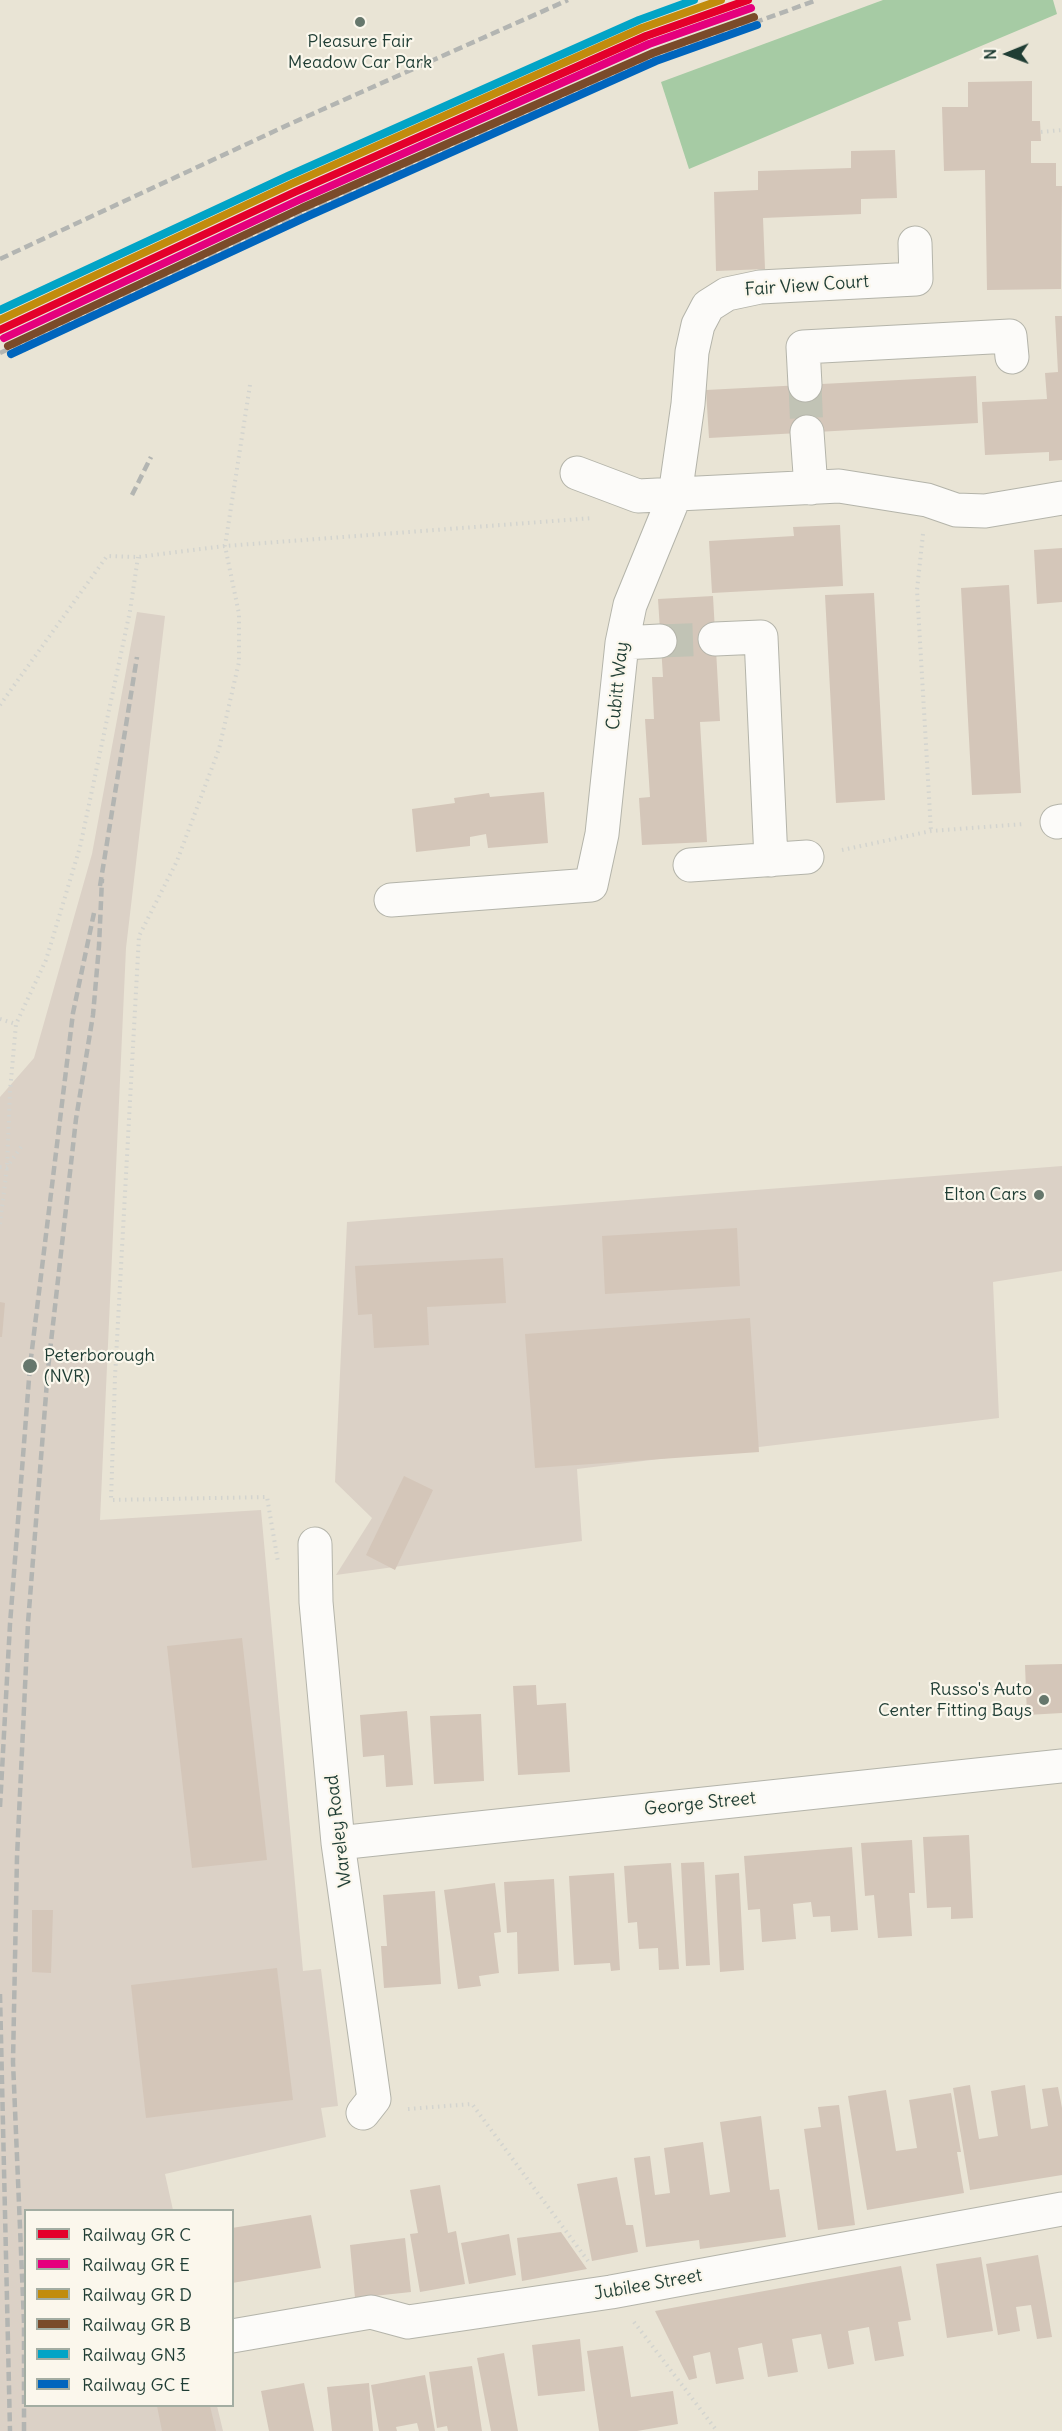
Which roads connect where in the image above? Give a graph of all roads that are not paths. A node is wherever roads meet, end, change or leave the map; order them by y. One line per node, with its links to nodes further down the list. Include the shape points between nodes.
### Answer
1 (915, 243): 5 (street, Fair View Court, via 916,279 760,287 726,294 708,306 698,325 692,352)
2 (1012, 357): 3 (street, via 1010,336 803,347)
3 (805, 385)
4 (807, 432): 7 (street)
5 (680, 452): 8 (street, Cubitt Way)
6 (577, 473): 8 (street, via 638,496)
7 (811, 488): 8 (street); 9 (street, via 839,486 927,500 956,510 985,511)
8 (675, 495): 12 (street, Cubitt Way, via 630,605)
9 (1062, 498)
10 (715, 639): 14 (street, via 761,637)
11 (660, 641): 12 (street)
12 (622, 643): 16 (street, Cubitt Way, via 602,834 591,885)
13 (807, 857): 14 (street)
14 (771, 860): 15 (street)
15 (690, 865)
16 (391, 900)
17 (315, 1544): 19 (street, Wareley Road, via 315,1602)
18 (1062, 1766): 19 (street, George Street)
19 (338, 1843): 20 (street, Wareley Road)
20 (369, 2106)
21 (1062, 2209): 22 (street, Jubilee Street, via 611,2292 408,2322 371,2312)
22 (234, 2336)

